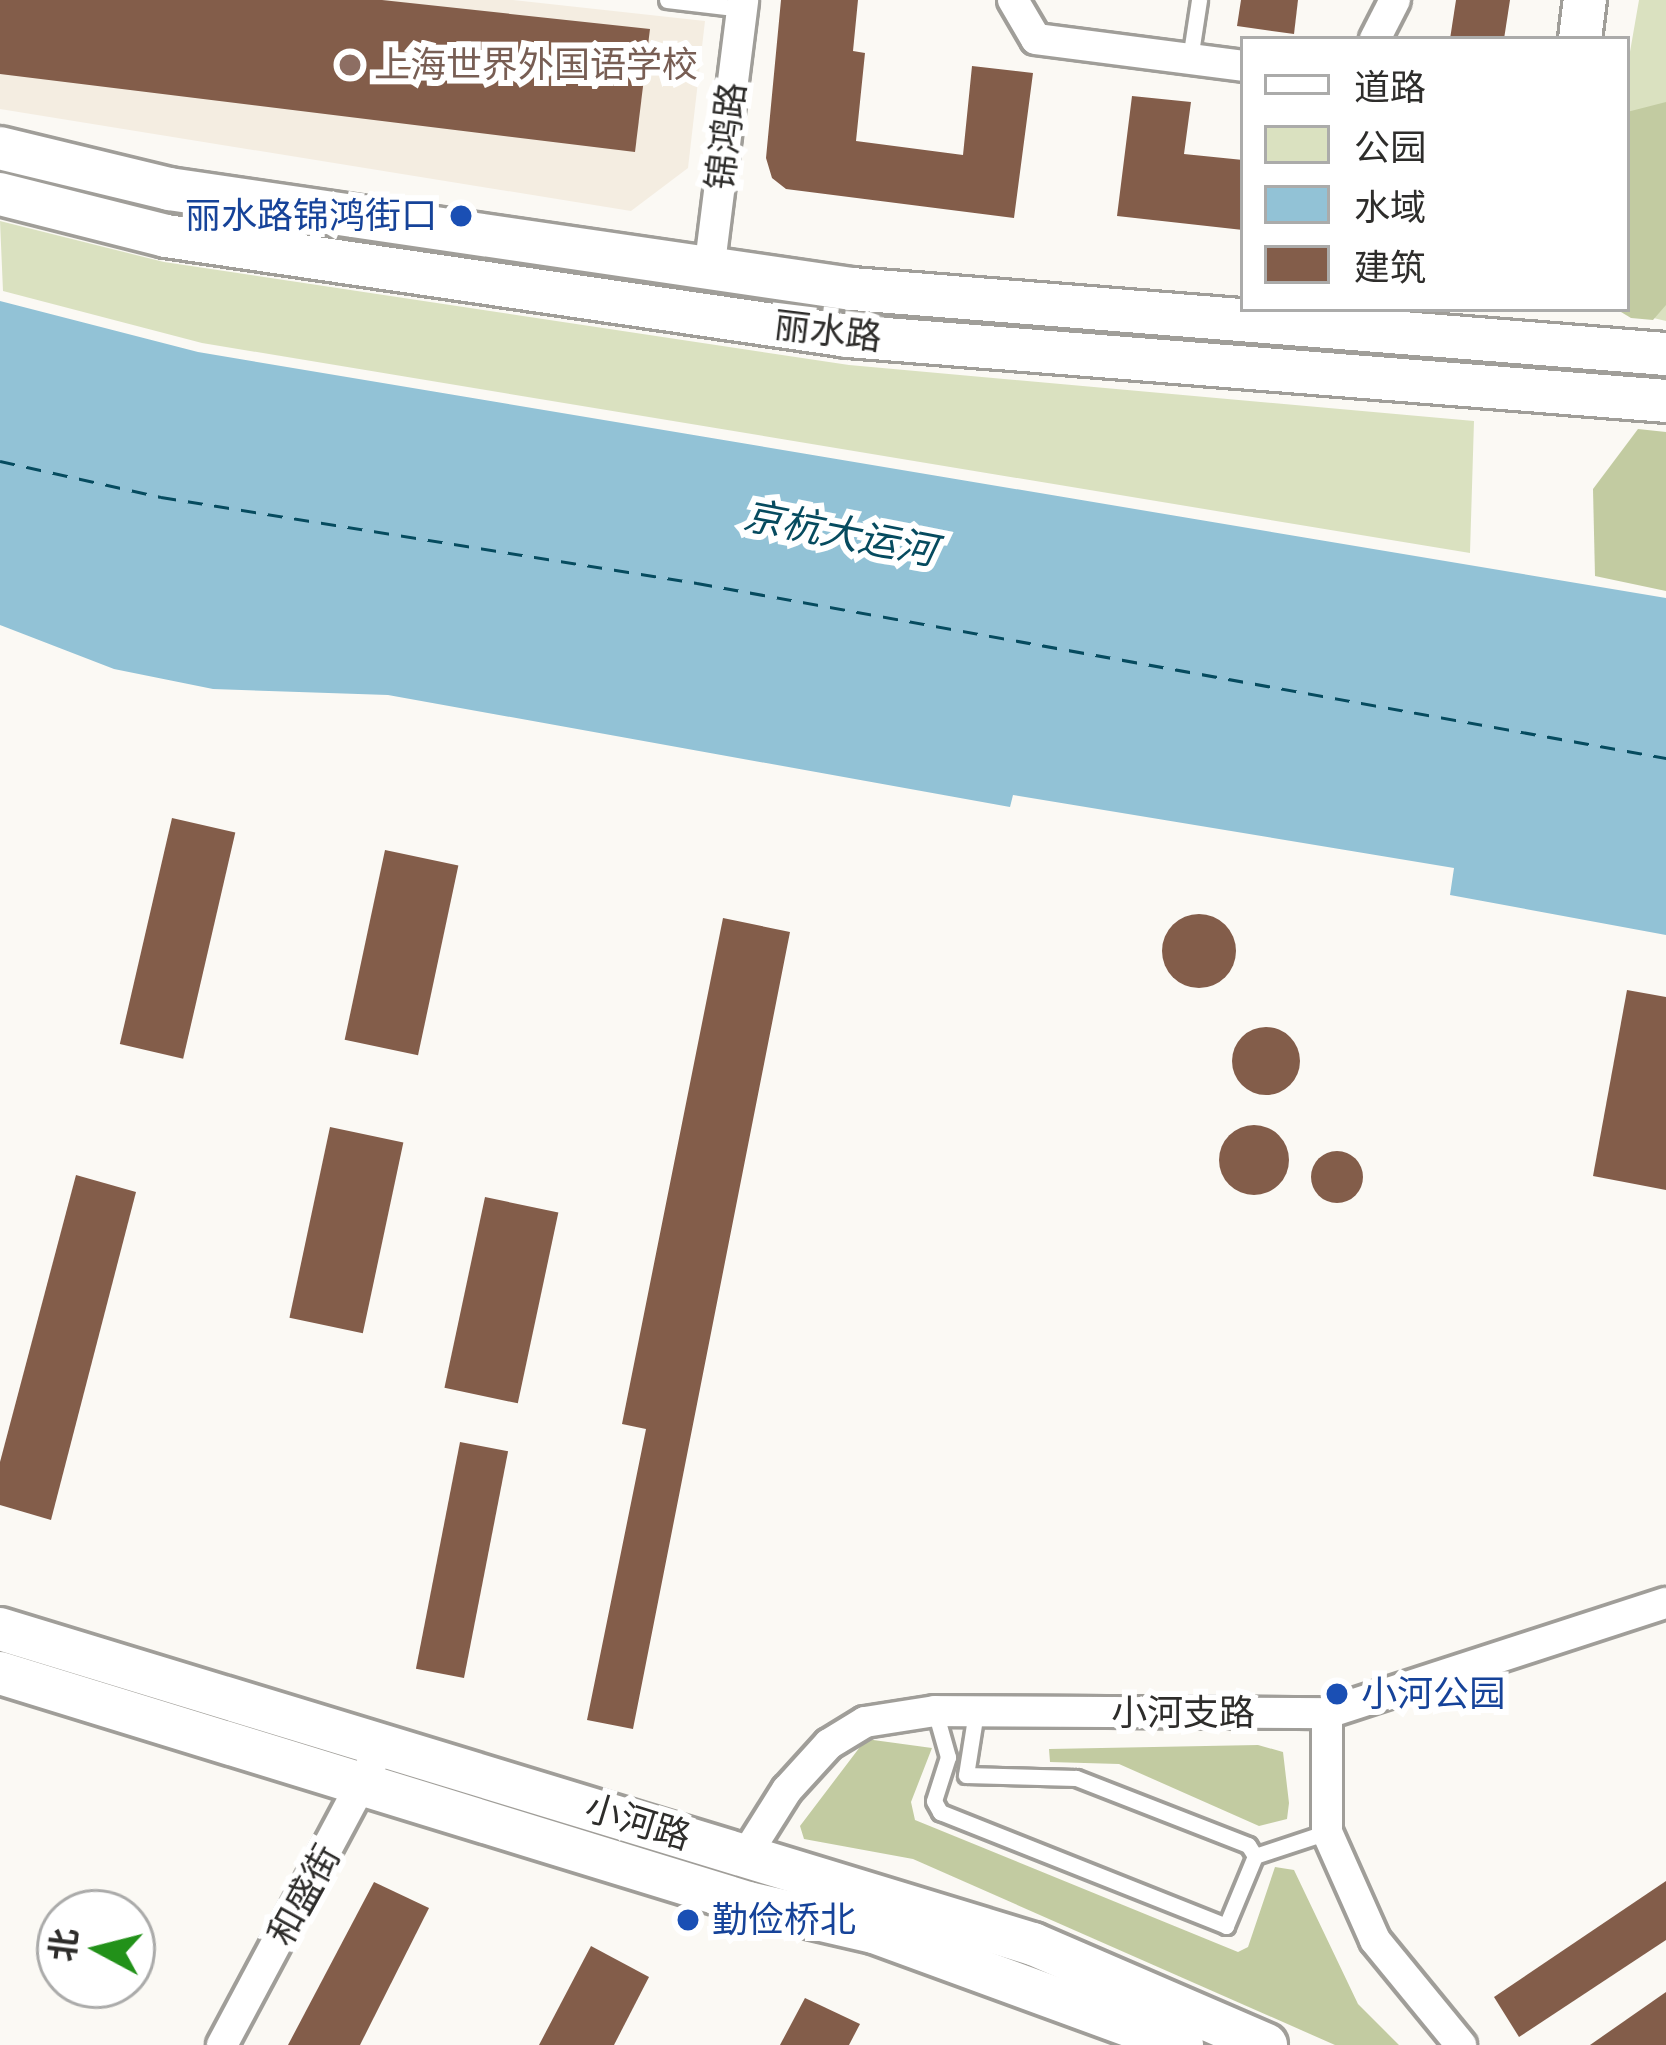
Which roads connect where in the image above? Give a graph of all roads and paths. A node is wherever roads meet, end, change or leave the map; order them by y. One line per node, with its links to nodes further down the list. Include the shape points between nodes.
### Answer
1 (668, 0): 6 (lane)
2 (1012, 0): 9 (street, via 1036,39)
3 (1199, 0): 9 (lane)
4 (1395, 0): 7 (street)
5 (1585, 0): 8 (main road)
6 (742, 5): 13 (street, 锦鸿路)
7 (1377, 36)
8 (1580, 36)
9 (1190, 59): 10 (street)
10 (1240, 66)
11 (0, 148): 13 (main road, 丽水路, via 170,189)
12 (0, 194): 18 (main road, 丽水路, via 166,236 848,336)
13 (709, 271): 14 (main road, 丽水路)
14 (1240, 305)
15 (1342, 312): 16 (main road, 丽水路)
16 (1543, 325): 17 (main road, 丽水路); 18 (main road)
17 (1666, 353)
18 (1540, 390): 19 (main road, 丽水路)
19 (1666, 401)
20 (1666, 1603): 25 (street, 小河支路)
21 (0, 1629): 26 (main road, 小河路)
22 (0, 1673): 29 (main road, 小河路)
23 (935, 1711): 24 (street, 小河支路); 28 (lane, via 949,1757); 31 (street, 小河支路, via 865,1722 829,1744)
24 (976, 1712): 25 (street, 小河支路); 27 (lane)
25 (1327, 1713): 30 (street)
26 (380, 1743): 29 (street, 和盛街); 31 (main road, 小河路)
27 (966, 1775): 28 (lane); 32 (lane, via 1076,1778 1247,1845)
28 (940, 1781): 32 (lane, via 940,1811 1226,1926)
29 (364, 1786): 33 (main road, 小河路, via 748,1903); 34 (street, 和盛街)
30 (1327, 1832): 32 (lane); 37 (street, via 1375,1940)
31 (746, 1855): 33 (main road, 小河路, via 1033,1944)
32 (1255, 1856)
33 (1132, 2003): 35 (main road, 小河路); 36 (main road, 小河路)
34 (222, 2045)
35 (1182, 2045)
36 (1266, 2045)
37 (1461, 2045)

